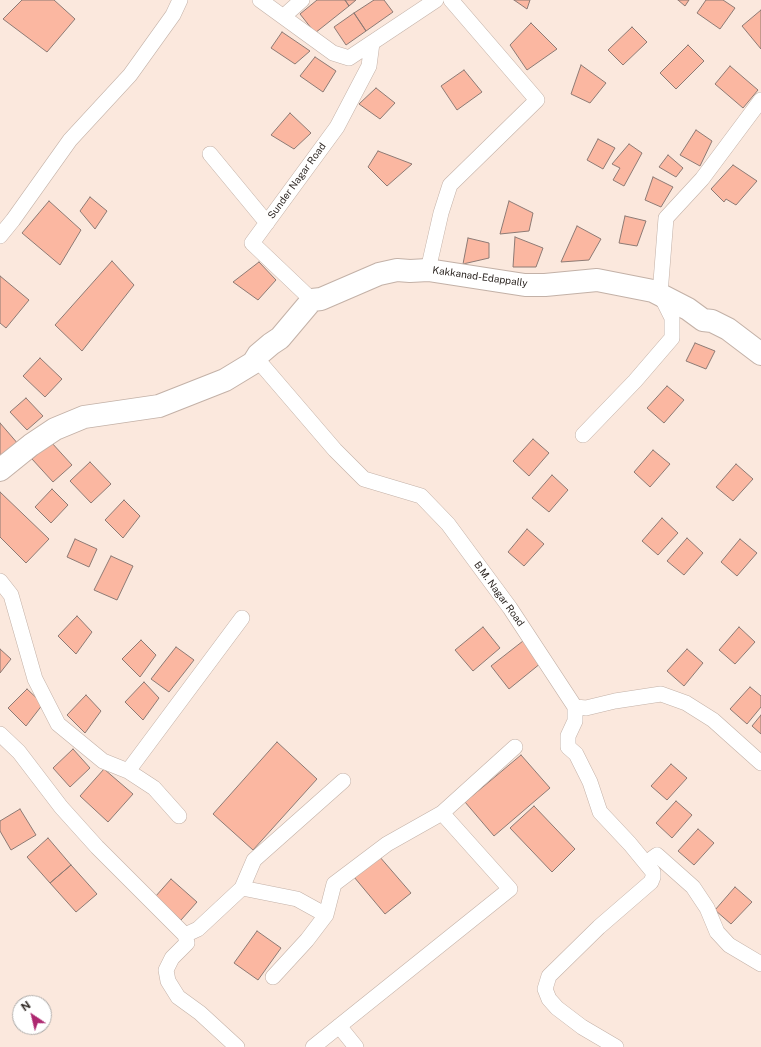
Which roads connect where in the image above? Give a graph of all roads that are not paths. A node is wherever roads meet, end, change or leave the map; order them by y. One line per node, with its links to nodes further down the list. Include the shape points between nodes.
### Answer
1 (180, 0): 11 (street, via 173,15 130,75 70,140)
2 (260, 0): 6 (street)
3 (302, 0): 6 (street)
4 (436, 0): 7 (street)
5 (451, 0): 12 (street, via 537,100 450,185)
6 (284, 16): 7 (street, via 333,53 349,58)
7 (372, 43): 10 (street, Sunder Nagar Road, via 369,66 337,127)
8 (761, 100): 13 (street, via 702,179 666,218)
9 (210, 154): 10 (street)
10 (267, 223): 14 (street, Sunder Nagar Road, via 252,243)
11 (0, 236)
12 (428, 270): 13 (street, Kakkanad-Edappally, via 525,285 545,286 597,280); 14 (street, Kakkanad-Edappally, via 391,271 379,274 321,299)
13 (660, 294): 15 (street, Kakkanad-Edappally, via 703,320 712,321 728,329); 17 (street, via 672,318 672,338 635,381)
14 (312, 300): 16 (street, via 280,338)
15 (761, 354)
16 (256, 358): 18 (street, via 253,363 225,380 159,406 84,417 55,429); 21 (street, B.M. Nagar Road, via 335,450 364,479 421,496 448,524 510,608)
17 (582, 435)
18 (0, 470)
19 (0, 581): 25 (street, via 11,595 35,679 58,724 103,761)
20 (242, 618): 25 (street)
21 (576, 707): 24 (street, via 586,708 615,700 661,694 686,703 713,720); 29 (street, via 575,721 568,736 568,746 576,754 590,782 600,812)
22 (0, 734): 32 (street, via 19,752 61,807 97,847)
23 (515, 747): 27 (street)
24 (761, 763)
25 (128, 771): 28 (street, via 154,788)
26 (343, 781): 30 (street, via 254,860)
27 (442, 813): 31 (street, via 387,844 334,884); 35 (street, via 510,889)
28 (178, 816)
29 (646, 863): 33 (street, via 657,855 693,887 707,908 717,932); 39 (street, via 653,872 651,882 599,927 549,976 546,984 547,995 556,1008)
30 (242, 888): 31 (street, via 297,899); 32 (street, via 198,928)
31 (326, 915): 34 (street)
32 (185, 935): 36 (street, via 187,943 172,958 166,970 168,981 178,997 200,1013)
33 (761, 964)
34 (273, 977)
35 (339, 1026): 37 (street); 38 (street)
36 (237, 1047)
37 (313, 1047)
38 (356, 1047)
39 (616, 1047)

